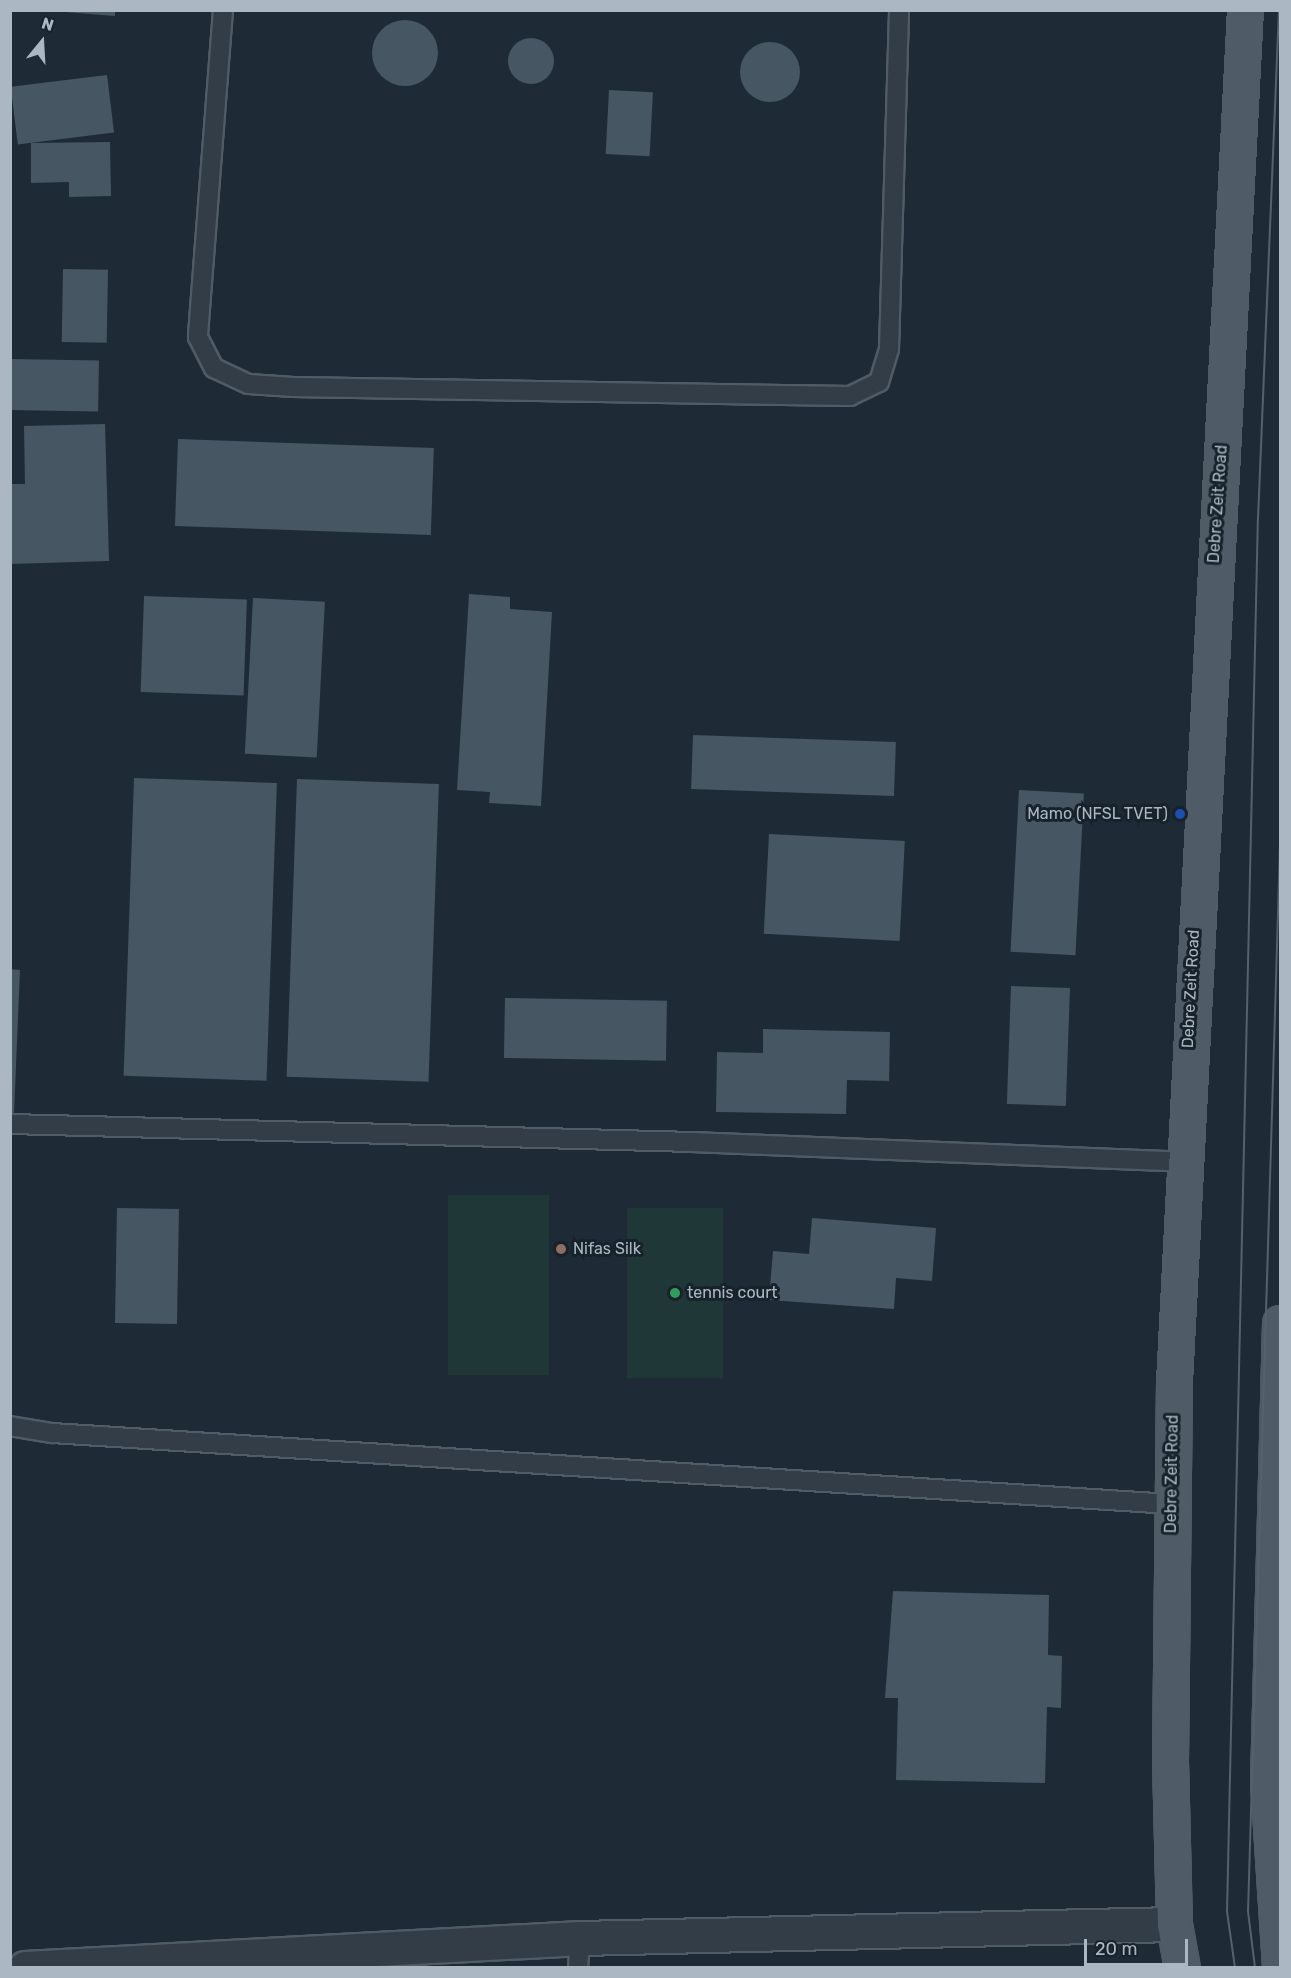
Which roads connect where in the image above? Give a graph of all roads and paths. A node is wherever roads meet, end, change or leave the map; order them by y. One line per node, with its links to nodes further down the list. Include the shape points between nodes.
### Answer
1 (223, 10): 2 (lane, via 198,337 214,368 249,384 293,387 850,396 879,382 889,349)
2 (899, 10)
3 (1245, 10): 5 (main road, Debre Zeit Road)
4 (10, 1124): 5 (lane, via 694,1142)
5 (1182, 1162): 8 (main road, Debre Zeit Road)
6 (1281, 1323): 9 (main road)
7 (10, 1426): 8 (lane, via 52,1433)
8 (1171, 1504): 10 (main road, Debre Zeit Road)
9 (1274, 1781): 12 (main road)
10 (1174, 1924): 11 (street); 14 (main road, Debre Zeit Road)
11 (579, 1953): 13 (street)
12 (1281, 1967)
13 (25, 1968)
14 (1182, 1968)

